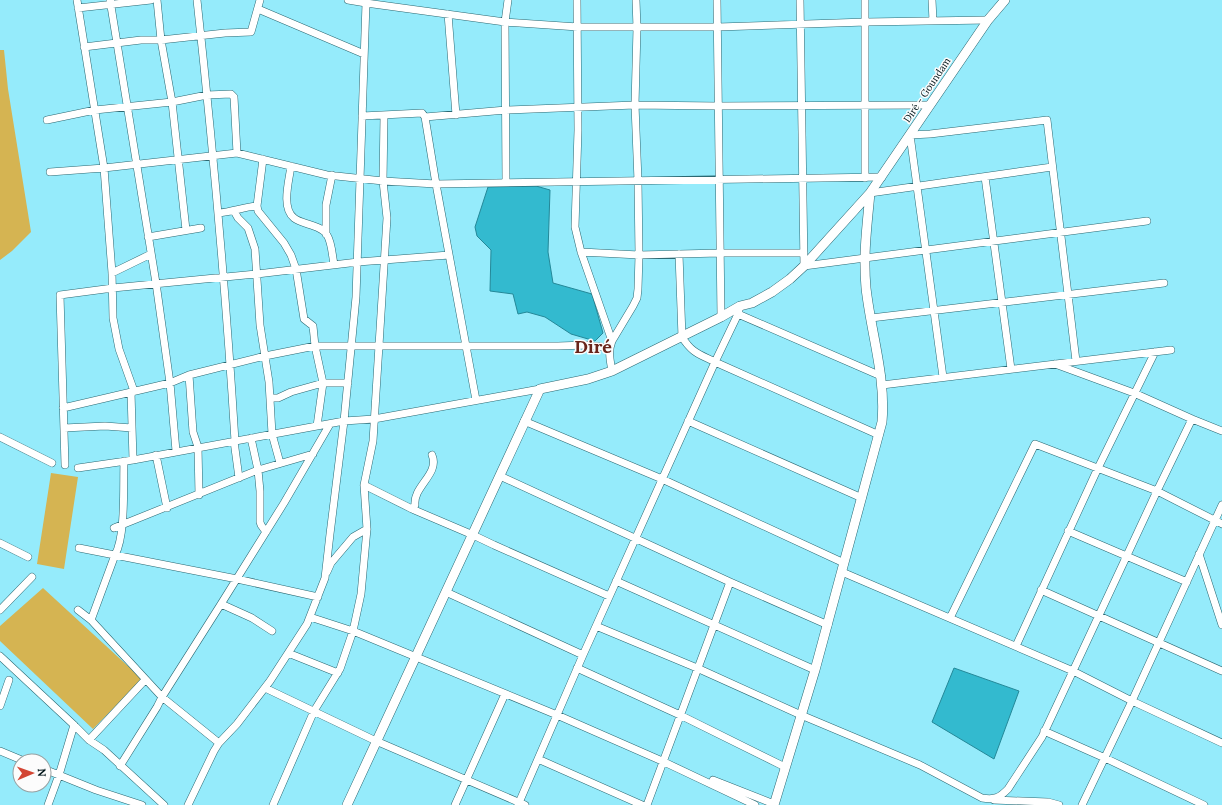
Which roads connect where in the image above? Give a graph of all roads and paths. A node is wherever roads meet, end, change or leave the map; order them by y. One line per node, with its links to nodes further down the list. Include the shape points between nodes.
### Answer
1 (77, 0): 17 (street)
2 (151, 0): 15 (street)
3 (157, 0): 29 (street)
4 (197, 0): 28 (street)
5 (260, 0): 18 (street)
6 (348, 0): 16 (street)
7 (508, 0): 22 (street)
8 (577, 0): 25 (street)
9 (636, 0): 27 (street)
10 (717, 0): 26 (street)
11 (800, 0): 24 (street)
12 (865, 0): 23 (street)
13 (932, 0): 21 (street)
14 (1005, 0): 20 (main road, Diré - Goundam)
15 (111, 2): 17 (street); 30 (street)
16 (366, 3): 19 (street); 32 (street)
17 (78, 8): 31 (street)
18 (258, 9): 28 (street, via 251,32); 32 (street)
19 (448, 14): 22 (street); 44 (street)
20 (988, 20): 21 (street); 38 (main road, Diré - Goundam)
21 (933, 21): 23 (street)
22 (505, 22): 25 (street); 43 (street)
23 (866, 22): 24 (street); 37 (street)
24 (801, 24): 26 (street); 36 (street)
25 (578, 27): 27 (street); 41 (street)
26 (718, 27): 27 (street); 39 (street)
27 (637, 28): 35 (street)
28 (201, 36): 29 (street); 33 (street)
29 (161, 40): 30 (street); 34 (street)
30 (117, 43): 31 (street); 40 (street)
31 (84, 47): 42 (street)
32 (364, 54): 45 (street)
33 (207, 95): 34 (street); 50 (street, via 231,94 234,97); 51 (street)
34 (172, 102): 40 (street); 52 (street)
35 (635, 105): 39 (street); 41 (street); 67 (street)
36 (801, 105): 37 (street); 39 (street); 62 (street)
37 (865, 105): 38 (street); 63 (street)
38 (930, 105): 49 (main road, Diré - Goundam)
39 (718, 106): 65 (street)
40 (128, 107): 42 (street); 54 (street)
41 (577, 107): 43 (street); 69 (street)
42 (95, 110): 48 (street); 57 (street)
43 (506, 110): 44 (street); 68 (street)
44 (456, 115): 47 (street)
45 (362, 116): 46 (street); 64 (street)
46 (384, 116): 47 (street, via 422,113); 66 (street)
47 (425, 117): 70 (street)
48 (47, 120)
49 (910, 135): 56 (street, via 1047,120); 61 (main road, Diré - Goundam); 71 (street)
50 (237, 153): 51 (street); 53 (street)
51 (213, 155): 52 (street); 75 (street)
52 (179, 159): 54 (street); 78 (street)
53 (263, 159): 55 (street); 73 (street)
54 (136, 164): 57 (street); 81 (street)
55 (291, 166): 59 (street); 80 (street, via 287,199 289,212 295,219 321,229)
56 (1052, 167): 60 (street); 79 (street)
57 (104, 168): 58 (street); 97 (street)
58 (50, 172)
59 (332, 175): 64 (street); 80 (street, via 326,205)
60 (985, 176): 71 (street); 82 (street)
61 (882, 177): 63 (street); 72 (main road, Diré - Goundam)
62 (802, 178): 63 (street); 65 (street); 86 (street)
63 (865, 178)
64 (361, 179): 66 (street); 93 (street)
65 (719, 180): 67 (street); 85 (street)
66 (383, 181): 70 (street); 92 (street, via 387,218)
67 (638, 181): 69 (street); 90 (street)
68 (506, 182): 69 (street); 70 (street)
69 (576, 182): 84 (street, via 574,227)
70 (436, 184): 89 (street)
71 (917, 186): 72 (street); 83 (street)
72 (870, 193): 91 (main road); 95 (main road, Diré - Goundam)
73 (257, 206): 74 (street); 96 (street, via 258,211 291,254)
74 (234, 211): 75 (street); 98 (street, via 248,228 255,249)
75 (218, 213): 99 (street)
76 (1147, 221): 79 (street)
77 (200, 228): 78 (street)
78 (186, 230): 81 (street)
79 (1060, 233): 82 (street); 103 (street)
80 (326, 234): 94 (street)
81 (148, 237): 87 (street)
82 (994, 241): 83 (street); 104 (street)
83 (926, 250): 91 (street); 106 (street)
84 (581, 252): 90 (street); 111 (street)
85 (720, 253): 86 (street); 88 (street); 107 (street)
86 (804, 253): 95 (street)
87 (150, 254): 97 (street); 100 (street)
88 (679, 254): 90 (street); 109 (street)
89 (449, 255): 92 (street); 110 (street)
90 (639, 255): 111 (street, via 636,298)
91 (864, 258): 95 (street); 108 (main road)
92 (384, 259): 93 (street); 114 (street)
93 (358, 262): 94 (street); 113 (street)
94 (334, 264): 96 (street)
95 (804, 266): 105 (main road, Diré - Goundam, via 772,292)
96 (296, 269): 98 (street); 112 (street, via 304,319 313,326)
97 (112, 273): 102 (street)
98 (257, 274): 99 (street); 117 (street)
99 (223, 277): 100 (street); 121 (street)
100 (156, 283): 102 (street); 127 (street)
101 (1164, 283): 103 (street)
102 (113, 288): 131 (street, via 115,332); 135 (street, via 60,295)
103 (1068, 294): 104 (street); 118 (street)
104 (1002, 302): 106 (street); 122 (street)
105 (739, 310): 107 (main road, Diré - Goundam); 119 (street); 126 (street)
106 (934, 310): 108 (street); 125 (street)
107 (721, 318): 109 (main road, Diré - Goundam)
108 (871, 318): 126 (main road)
109 (682, 337): 119 (street, via 688,347); 123 (main road, Diré - Goundam)
110 (465, 345): 111 (street); 114 (street); 134 (street)
111 (611, 345): 123 (street, via 609,356)
112 (315, 346): 113 (street); 117 (street); 128 (street)
113 (352, 346): 114 (street); 129 (street)
114 (379, 346): 136 (street)
115 (1171, 350): 116 (street)
116 (1155, 352): 118 (street); 132 (street)
117 (265, 356): 121 (street); 133 (street)
118 (1076, 361): 120 (street)
119 (715, 362): 140 (street); 147 (street)
120 (1054, 364): 122 (street); 132 (street)
121 (230, 365): 124 (street); 150 (street)
122 (1011, 369): 125 (street)
123 (612, 371): 130 (main road, Diré - Goundam)
124 (188, 375): 127 (street); 151 (street, via 193,432)
125 (943, 377): 126 (street)
126 (881, 381): 147 (main road, via 883,411)
127 (170, 383): 131 (street); 152 (street)
128 (323, 383): 129 (street); 133 (street, via 278,398); 142 (street)
129 (348, 383): 138 (street)
130 (540, 389): 134 (street); 139 (main road)
131 (132, 392): 135 (street); 144 (street)
132 (1134, 393): 137 (street); 162 (street)
133 (270, 398): 146 (street)
134 (476, 400): 136 (street)
135 (63, 408): 143 (street)
136 (374, 419): 138 (street); 167 (street, via 373,440)
137 (1192, 419): 145 (street); 168 (street)
138 (344, 421): 141 (street); 191 (street)
139 (524, 421): 164 (main road); 166 (street)
140 (688, 421): 166 (street); 170 (street)
141 (330, 424): 142 (street); 153 (street)
142 (317, 426): 146 (street)
143 (64, 428): 144 (street); 160 (street)
144 (132, 428): 156 (street)
145 (1222, 431)
146 (272, 434): 149 (street); 159 (street)
147 (879, 435): 170 (main road)
148 (0, 437): 158 (street)
149 (251, 438): 150 (street); 163 (street)
150 (234, 441): 151 (street); 165 (street)
151 (198, 447): 152 (street); 169 (street)
152 (176, 451): 154 (street)
153 (314, 454): 159 (street); 180 (street)
154 (156, 455): 156 (street); 172 (street)
155 (432, 455): 173 (street, via 433,469 415,498)
156 (133, 460): 157 (street)
157 (124, 461): 161 (street); 176 (street)
158 (52, 463)
159 (280, 463): 163 (street)
160 (65, 465)
161 (78, 468)
162 (1098, 468): 168 (street); 179 (street); 205 (street, via 1035,444)
163 (258, 470): 165 (street); 180 (street, via 260,522)
164 (500, 476): 181 (main road); 182 (street)
165 (239, 478): 169 (street)
166 (662, 478): 182 (street); 189 (street)
167 (364, 485): 173 (street); 178 (street)
168 (1157, 491): 174 (street); 187 (street)
169 (199, 495): 172 (street)
170 (862, 498): 189 (main road)
171 (1222, 505): 174 (street)
172 (167, 508): 176 (street)
173 (412, 509): 181 (street)
174 (1215, 521): 175 (street); 185 (street)
175 (1222, 524)
176 (122, 526): 177 (street); 186 (street, via 119,548)
177 (114, 528)
178 (367, 529): 191 (street, via 353,537 345,546 331,563); 212 (street, via 361,594)
179 (1068, 531): 187 (street); 196 (street)
180 (266, 532): 192 (street)
181 (473, 535): 197 (main road); 198 (street)
182 (635, 539): 193 (street); 194 (street)
183 (0, 543): 188 (street)
184 (79, 548): 186 (street)
185 (1200, 554): 195 (street); 209 (street)
186 (115, 555): 192 (street); 206 (street)
187 (1127, 556): 195 (street); 203 (street)
188 (28, 557)
189 (843, 567): 205 (street); 208 (main road)
190 (32, 577): 201 (street)
191 (325, 578): 199 (street)
192 (237, 579): 199 (street); 200 (street)
193 (616, 581): 198 (street); 207 (street)
194 (730, 582): 207 (street); 208 (street)
195 (1187, 582): 213 (street)
196 (1041, 590): 203 (street); 214 (street)
197 (446, 592): 216 (street); 218 (main road)
198 (609, 596): 210 (street)
199 (318, 597): 204 (street)
200 (222, 604): 211 (street); 229 (street)
201 (0, 610)
202 (78, 610): 206 (street)
203 (1099, 616): 213 (street); 222 (street)
204 (310, 617): 212 (street); 215 (street)
205 (950, 618): 214 (street)
206 (91, 620): 226 (street)
207 (714, 625): 220 (street); 221 (street)
208 (828, 625): 221 (main road)
209 (1222, 625)
210 (596, 626): 216 (street); 220 (street)
211 (272, 631)
212 (353, 631): 218 (street); 224 (street)
213 (1159, 643): 223 (street); 230 (street)
214 (1016, 646): 222 (street)
215 (288, 653): 224 (street); 227 (street)
216 (583, 655): 219 (street)
217 (0, 656): 236 (street)
218 (415, 658): 228 (street); 239 (main road)
219 (577, 668): 233 (street); 234 (street)
220 (697, 668): 234 (street); 235 (street)
221 (815, 670): 235 (main road)
222 (1074, 671): 230 (street); 237 (street)
223 (1222, 671)
224 (338, 673): 232 (street)
225 (9, 680): 231 (street)
226 (145, 680): 229 (street); 238 (street)
227 (265, 688): 232 (street); 241 (street)
228 (505, 694): 233 (street); 252 (street)
229 (162, 697): 241 (street); 247 (street)
230 (1132, 701): 240 (street); 244 (street)
231 (0, 706)
232 (314, 711): 239 (street); 259 (street)
233 (557, 715): 245 (street); 246 (street)
234 (680, 715): 246 (street); 248 (street)
235 (801, 715): 248 (main road); 253 (street, via 920,765 982,798)
236 (74, 725): 238 (street); 251 (street)
237 (1044, 731): 244 (street); 253 (street, via 1008,789)
238 (88, 740): 247 (street, via 104,750)
239 (376, 741): 252 (street); 260 (main road)
240 (1222, 743)
241 (219, 744): 258 (street)
242 (0, 751): 243 (street)
243 (12, 756)
244 (1105, 758): 267 (street); 268 (street)
245 (538, 759): 254 (street); 262 (street)
246 (662, 761): 263 (street); 264 (street)
247 (120, 766): 257 (street)
248 (785, 767): 265 (main road)
249 (52, 772): 251 (street)
250 (695, 773): 265 (street)
251 (59, 775): 255 (street); 256 (street)
252 (467, 780): 254 (street); 261 (street)
253 (992, 800): 266 (street, via 1048,802)
254 (521, 804)
255 (48, 805)
256 (142, 805)
257 (164, 805)
258 (188, 805)
259 (273, 805)
260 (347, 805)
261 (455, 805)
262 (642, 805)
263 (647, 805)
264 (755, 805)
265 (774, 805)
266 (1059, 805)
267 (1082, 805)
268 (1204, 805)

